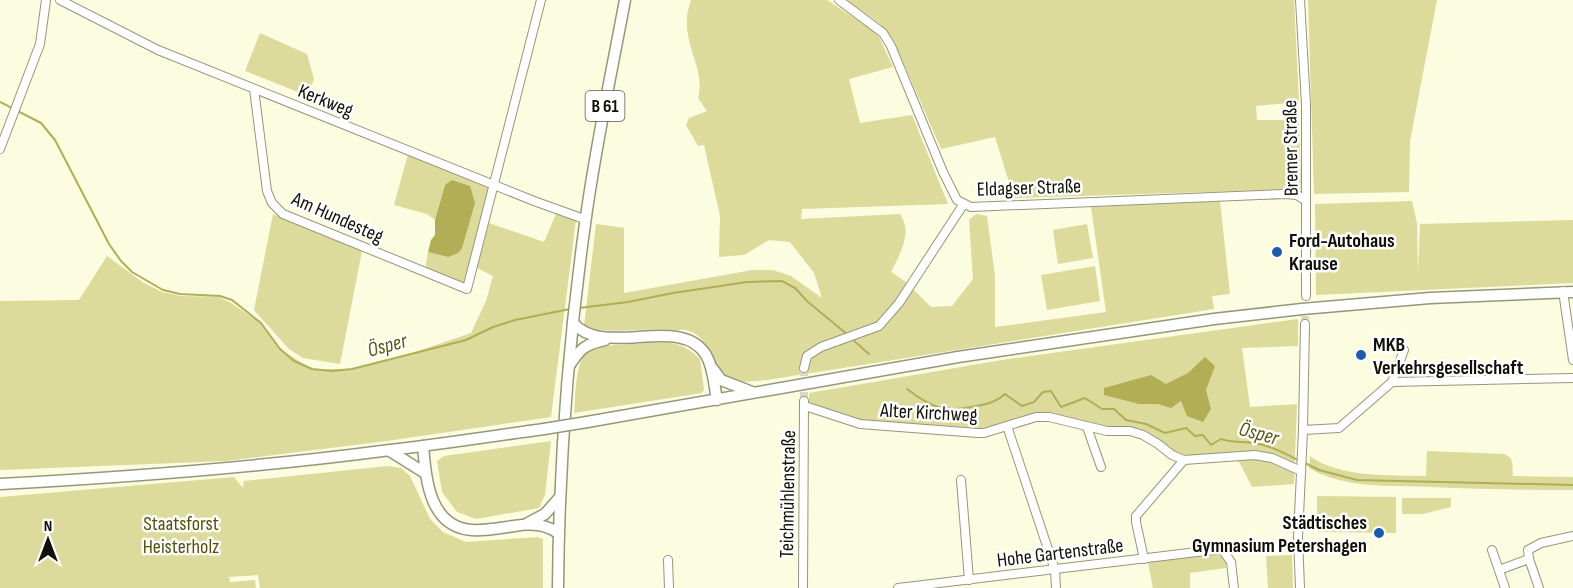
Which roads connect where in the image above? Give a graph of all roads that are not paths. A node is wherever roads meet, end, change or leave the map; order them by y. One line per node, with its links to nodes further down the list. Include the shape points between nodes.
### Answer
1 (46, 0): 8 (street, via 40,44)
2 (60, 0): 7 (street, Kerkweg, via 158,50)
3 (541, 0): 9 (street)
4 (625, 0): 12 (main road, B 61)
5 (839, 0): 11 (street, Eldagser Straße, via 884,33 943,172)
6 (1300, 0): 10 (street, Bremer Straße, via 1308,179)
7 (254, 89): 9 (street, Kerkweg); 9 (street, Am Hundesteg, via 267,191 272,203 284,214 467,289)
8 (0, 149)
9 (494, 184): 12 (street, Kerkweg)
10 (1305, 200): 11 (street, Eldagser Straße, via 1285,194); 14 (street, Bremer Straße)
11 (963, 205): 22 (street, via 899,303 879,326 821,347 807,356)
12 (585, 219): 15 (main road, B 61)
13 (1568, 292): 19 (street); 25 (main road, via 1371,302 1214,319 958,357)
14 (1306, 296)
15 (573, 321): 17 (main road, via 585,333); 20 (main road, B 61)
16 (1305, 324): 30 (street)
17 (614, 338): 20 (main road, via 582,348); 21 (main road, via 682,338 703,351)
18 (1404, 350): 24 (street)
19 (1573, 360)
20 (569, 366): 39 (main road, B 61)
21 (712, 368): 25 (main road, via 721,380); 26 (main road)
22 (804, 368)
23 (1573, 378): 24 (street)
24 (1392, 382): 30 (street, via 1339,428)
25 (755, 393): 26 (main road)
26 (717, 400): 31 (main road, bridge)
27 (804, 403): 28 (street, Alter Kirchweg, via 860,424 978,433); 53 (street, Teichmühlenstraße)
28 (1007, 426): 29 (street, Alter Kirchweg, via 1049,417); 47 (street)
29 (1087, 427): 33 (street, Alter Kirchweg, via 1143,435); 34 (street)
30 (1303, 430): 35 (street)
31 (423, 446): 32 (main road); 36 (main road)
32 (390, 451): 36 (main road); 38 (main road, via 207,470)
33 (1184, 460): 35 (street, via 1254,455); 44 (street, via 1136,516)
34 (1101, 466)
35 (1301, 469): 57 (street)
36 (425, 473): 40 (main road, via 433,504 455,525 484,530)
37 (961, 480): 49 (street)
38 (0, 484)
39 (560, 497): 40 (main road, via 545,514); 41 (main road, B 61)
40 (526, 524): 41 (main road, via 544,525)
41 (558, 533): 51 (main road, B 61)
42 (1573, 536): 45 (street, via 1541,543 1528,550)
43 (1492, 550): 48 (street)
44 (1144, 559): 47 (street, Hohe Gartenstraße); 56 (street, Hohe Gartenstraße, via 1222,549 1231,562)
45 (1529, 559): 48 (street); 59 (street)
46 (668, 560): 52 (street)
47 (1054, 570): 49 (street, Hohe Gartenstraße); 55 (street)
48 (1498, 570): 58 (street)
49 (969, 580): 50 (street, Hohe Gartenstraße)
50 (940, 586): 54 (street, Hohe Gartenstraße)
51 (558, 588)
52 (669, 588)
53 (803, 588)
54 (898, 588)
55 (1056, 588)
56 (1234, 588)
57 (1300, 588)
58 (1505, 588)
59 (1539, 588)

